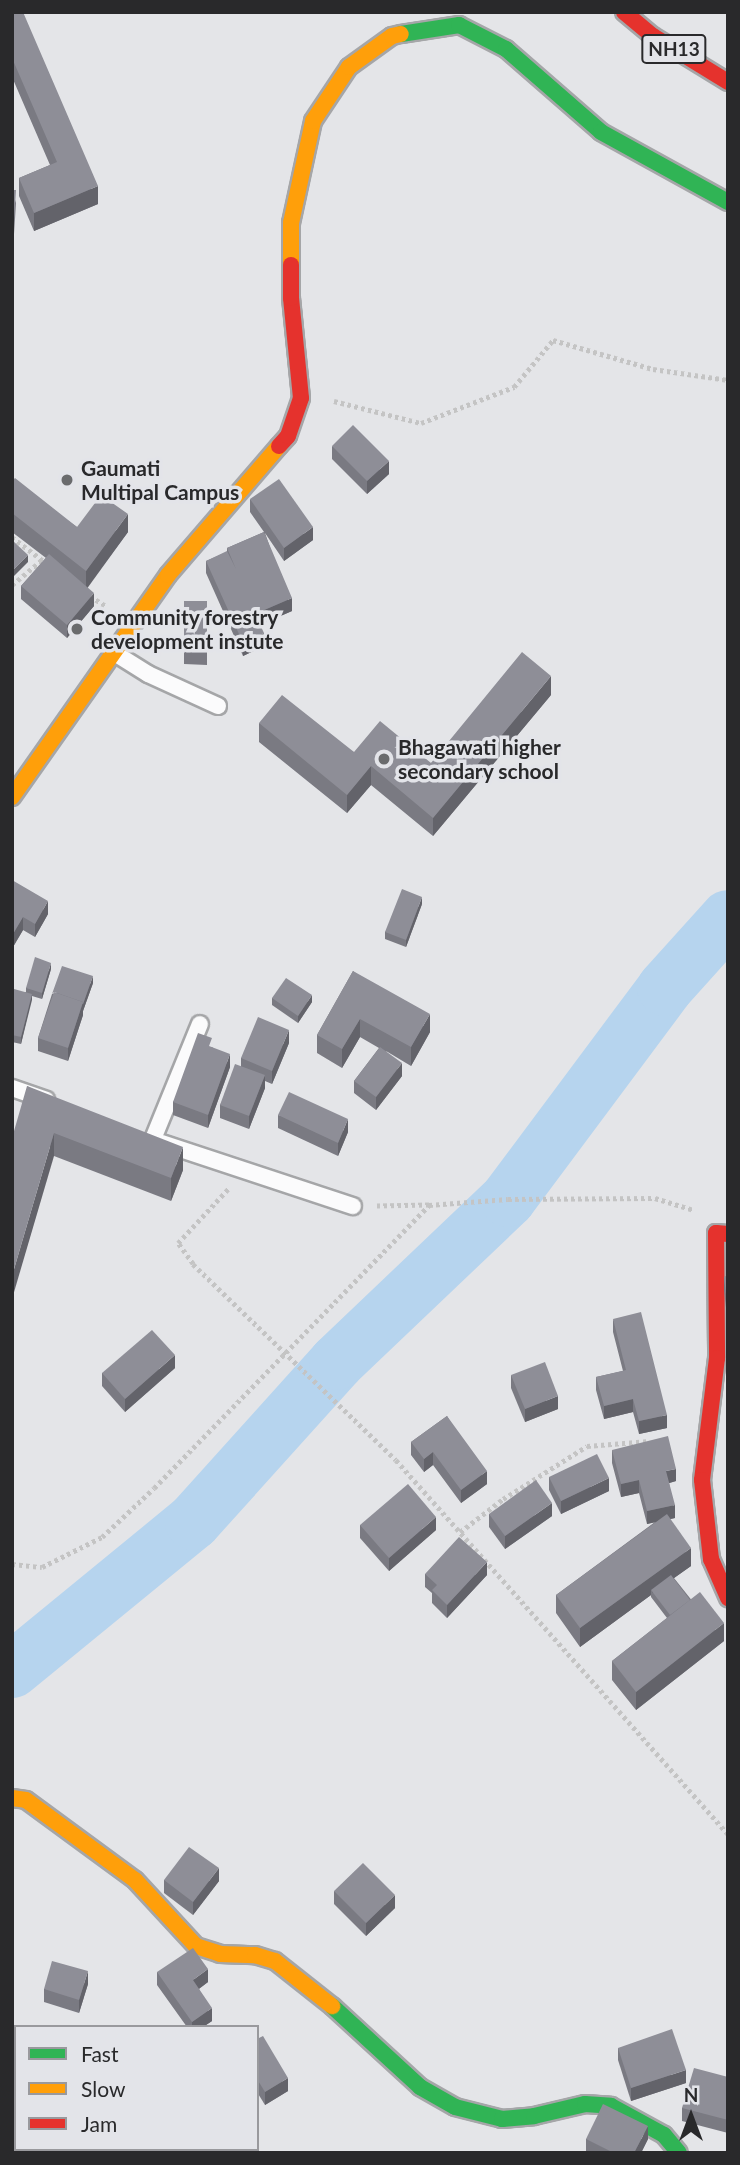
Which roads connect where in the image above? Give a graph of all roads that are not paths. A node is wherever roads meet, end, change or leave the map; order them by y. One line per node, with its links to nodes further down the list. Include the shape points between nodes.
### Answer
1 (624, 12): 2 (main road, NH13, via 653,36)
2 (728, 82)
3 (728, 202): 4 (main road, via 601,132 506,49 458,25 392,36 349,67 313,121 291,223 291,298 301,398 288,436 167,575)
4 (113, 652): 5 (lane, via 148,674); 6 (main road)
5 (218, 706)
6 (12, 797)
7 (200, 1024): 10 (lane, via 146,1137)
8 (12, 1088): 9 (lane)
9 (63, 1107)
10 (353, 1206)
11 (728, 1234): 12 (main road, via 716,1233 717,1358 702,1480 711,1559)
12 (728, 1598)
13 (12, 1798): 14 (main road, via 26,1800 135,1880 196,1946 275,1961 357,2026 420,2087 443,2100 469,2113 502,2119 585,2104 611,2106 664,2135)
14 (679, 2153)

